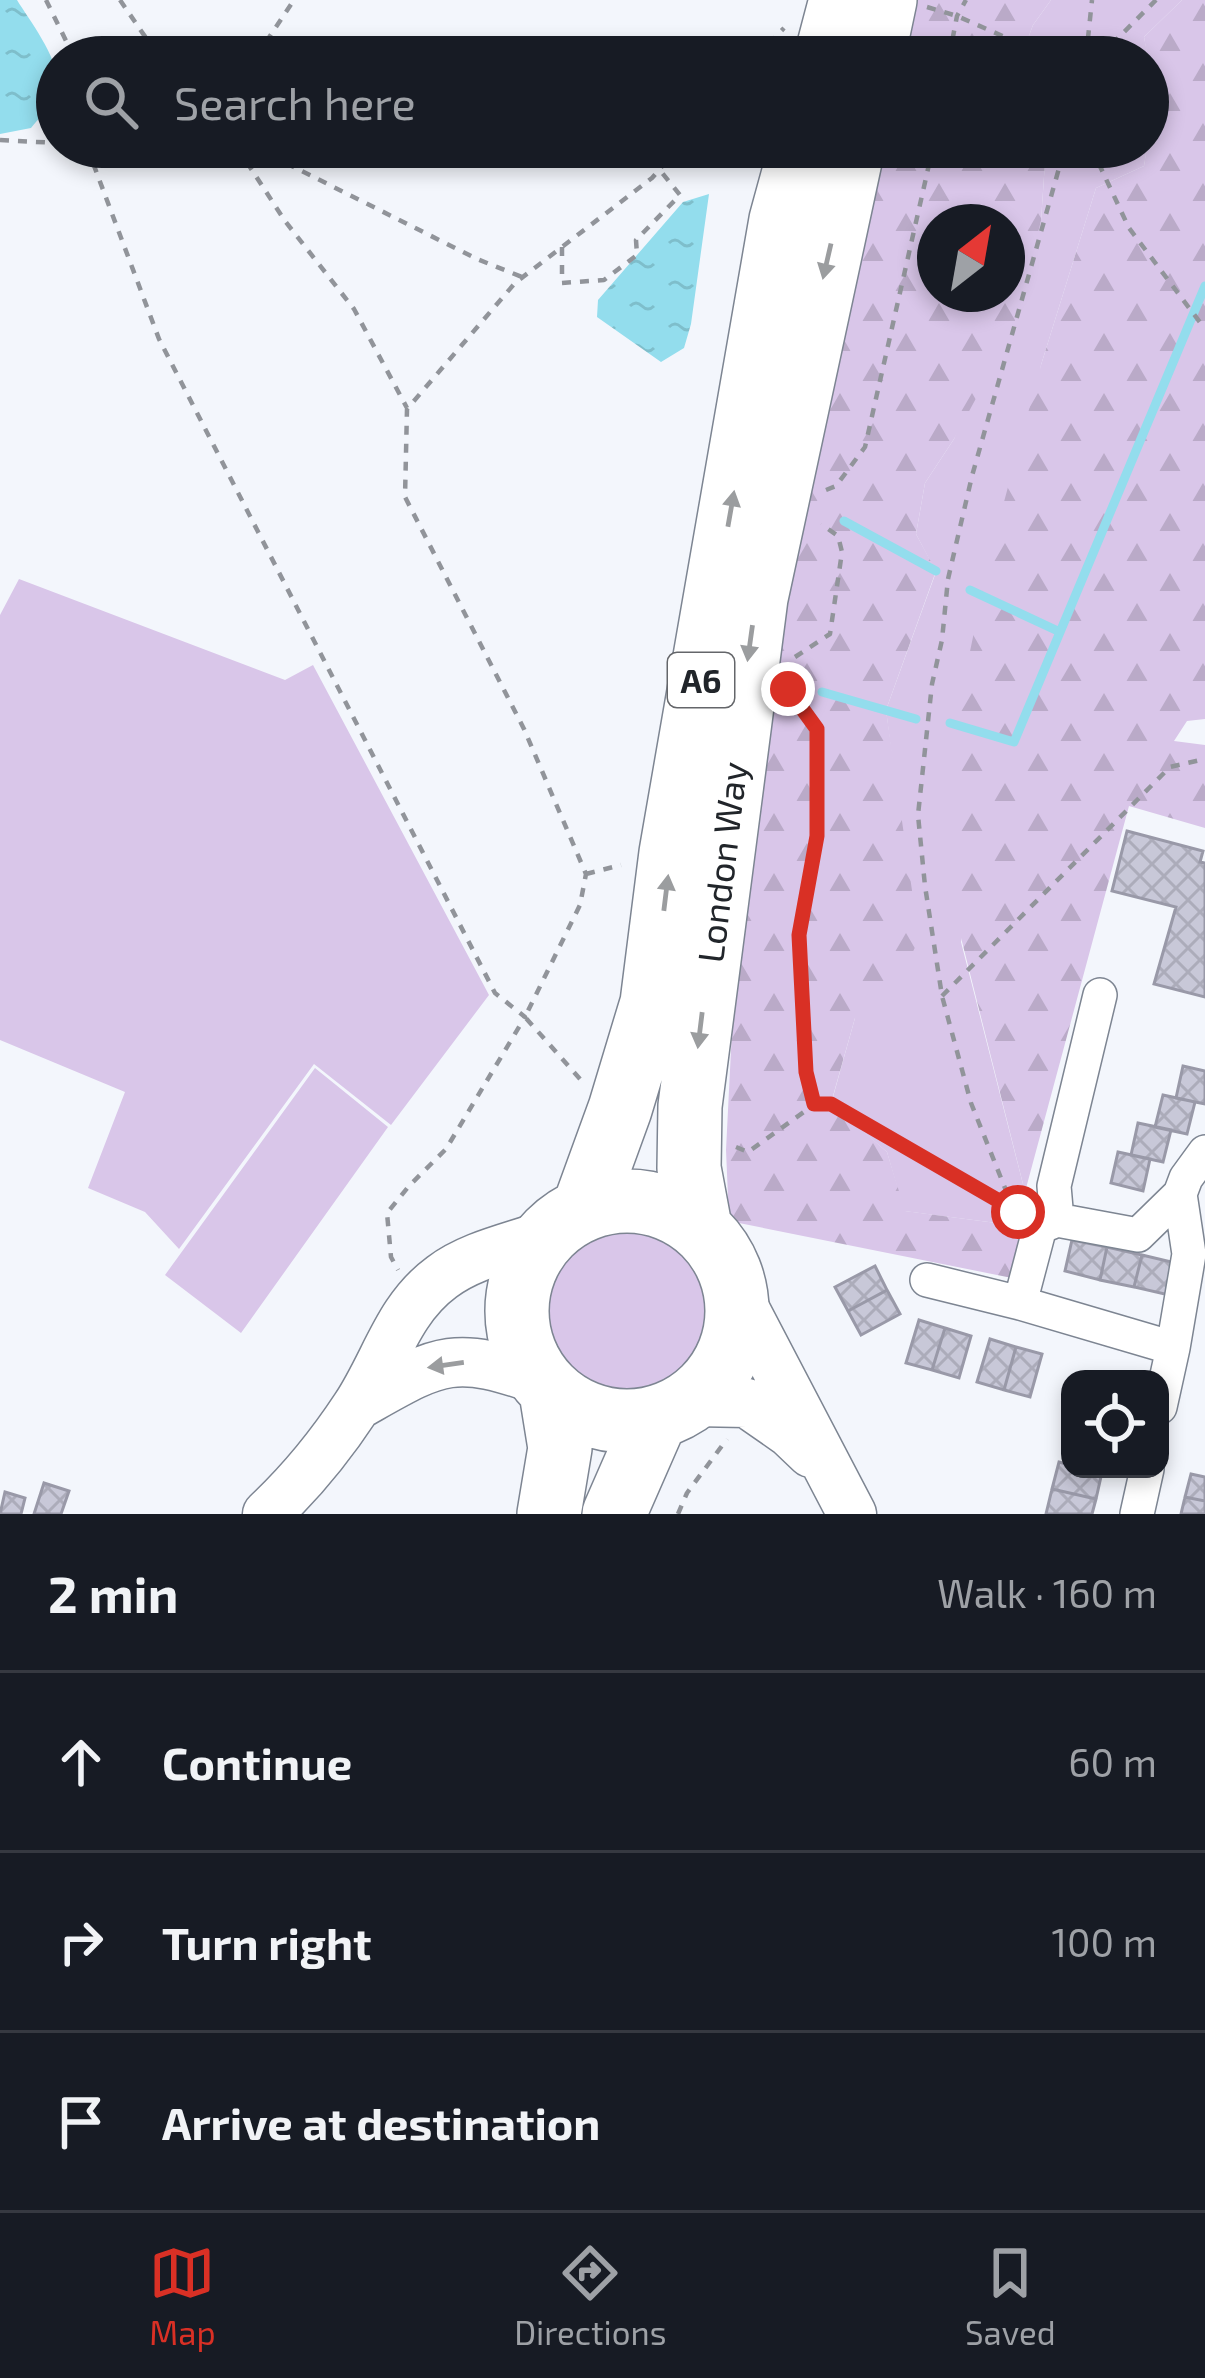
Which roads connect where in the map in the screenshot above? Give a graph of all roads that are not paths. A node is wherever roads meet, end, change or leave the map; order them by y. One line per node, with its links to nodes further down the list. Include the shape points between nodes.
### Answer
1 (899, 1): 2 (highway)
2 (883, 36)
3 (796, 168): 9 (highway, London Way / A6, one-way to 3, via 620,1109 652,1003 671,854)
4 (848, 168): 10 (highway, London Way / A6, one-way to 10, via 756,598 690,1106 688,1168)
5 (1100, 995): 8 (street, via 1054,1186)
6 (1205, 1153): 7 (street)
7 (1180, 1194): 8 (street, via 1138,1235); 14 (street, via 1189,1254)
8 (1038, 1220): 13 (street)
9 (564, 1222): 10 (highway, via 614,1201 644,1201); 16 (highway, A6, via 527,1261 517,1292 524,1354); 17 (main road, via 470,1261 423,1292)
10 (700, 1227): 12 (highway, A6)
11 (927, 1280): 13 (street)
12 (737, 1294): 18 (highway, via 736,1333); 19 (main road)
13 (1020, 1303): 14 (street)
14 (1173, 1348): 15 (street)
15 (1168, 1370)
16 (546, 1387): 17 (main road, one-way to 17, via 498,1365 454,1360 422,1368); 18 (highway, via 582,1412 618,1422); 22 (highway, A6, via 560,1448)
17 (358, 1405): 21 (main road)
18 (692, 1420): 19 (main road, via 747,1403); 23 (highway)
19 (828, 1469): 24 (main road)
20 (1145, 1478): 25 (street)
21 (267, 1514)
22 (550, 1514)
23 (614, 1514)
24 (852, 1514)
25 (1137, 1514)

